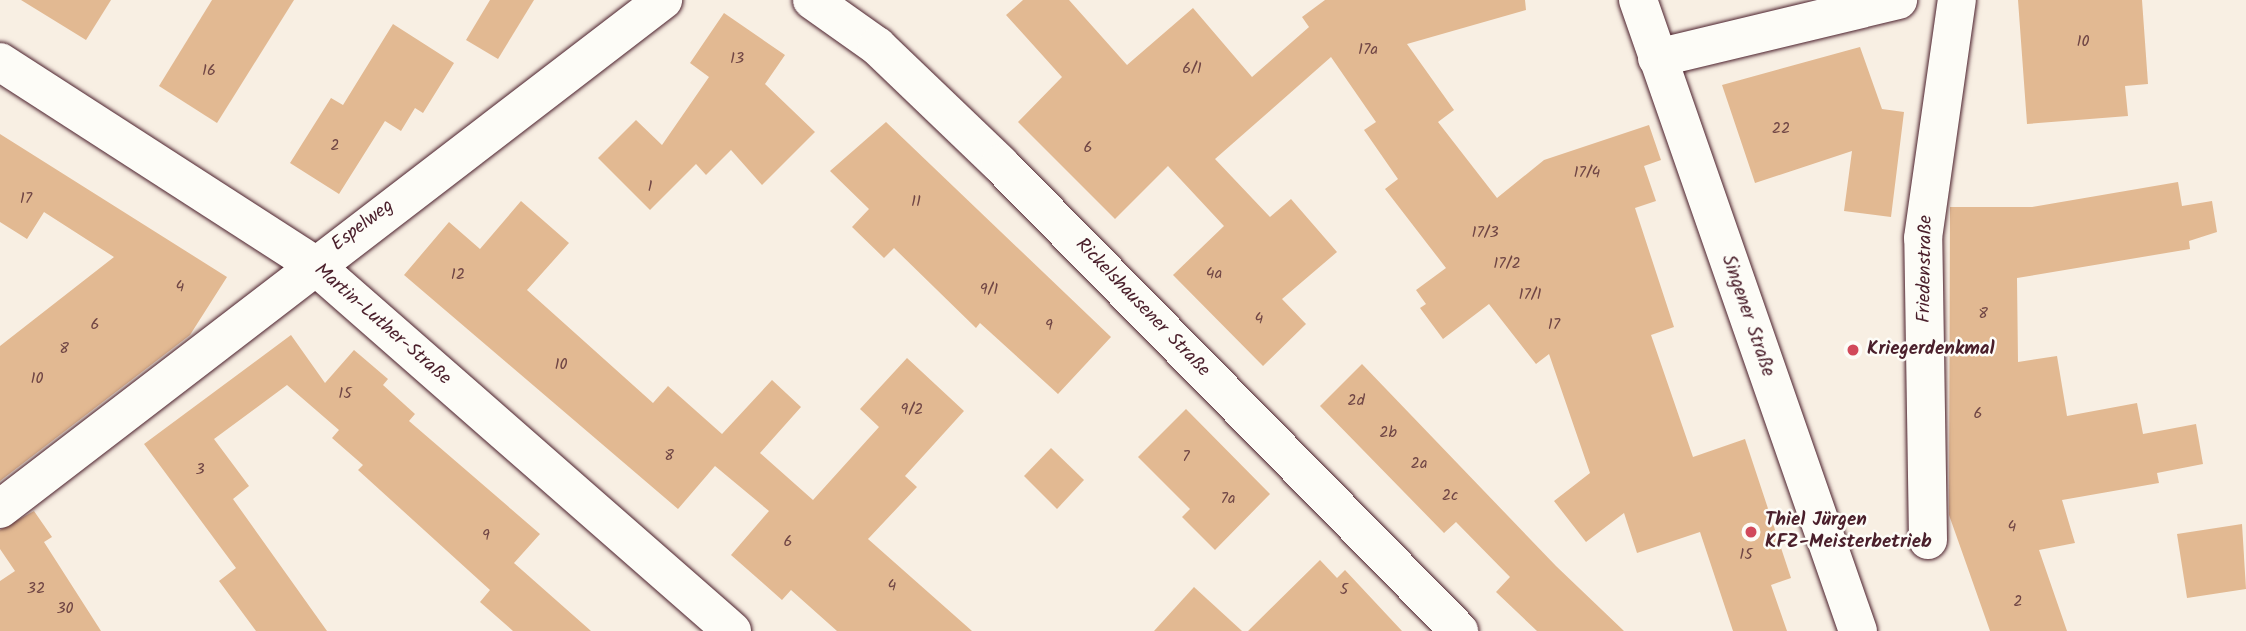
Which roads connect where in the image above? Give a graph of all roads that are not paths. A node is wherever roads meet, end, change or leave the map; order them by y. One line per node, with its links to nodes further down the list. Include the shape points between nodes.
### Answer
1 (663, 0): 8 (street, Espelweg)
2 (812, 0): 12 (street, Rickelshausener Straße, via 877,46 1000,164)
3 (1638, 0): 6 (street, Singener Straße)
4 (1898, 0): 6 (street)
5 (1957, 0): 10 (street, Friedenstraße, via 1923,239)
6 (1657, 58): 13 (street, Singener Straße)
7 (0, 62): 8 (street, Martin-Luther-Straße)
8 (313, 264): 9 (street, Espelweg); 11 (street, Martin-Luther-Straße)
9 (0, 509)
10 (1928, 540)
11 (732, 631)
12 (1458, 631)
13 (1858, 631)

